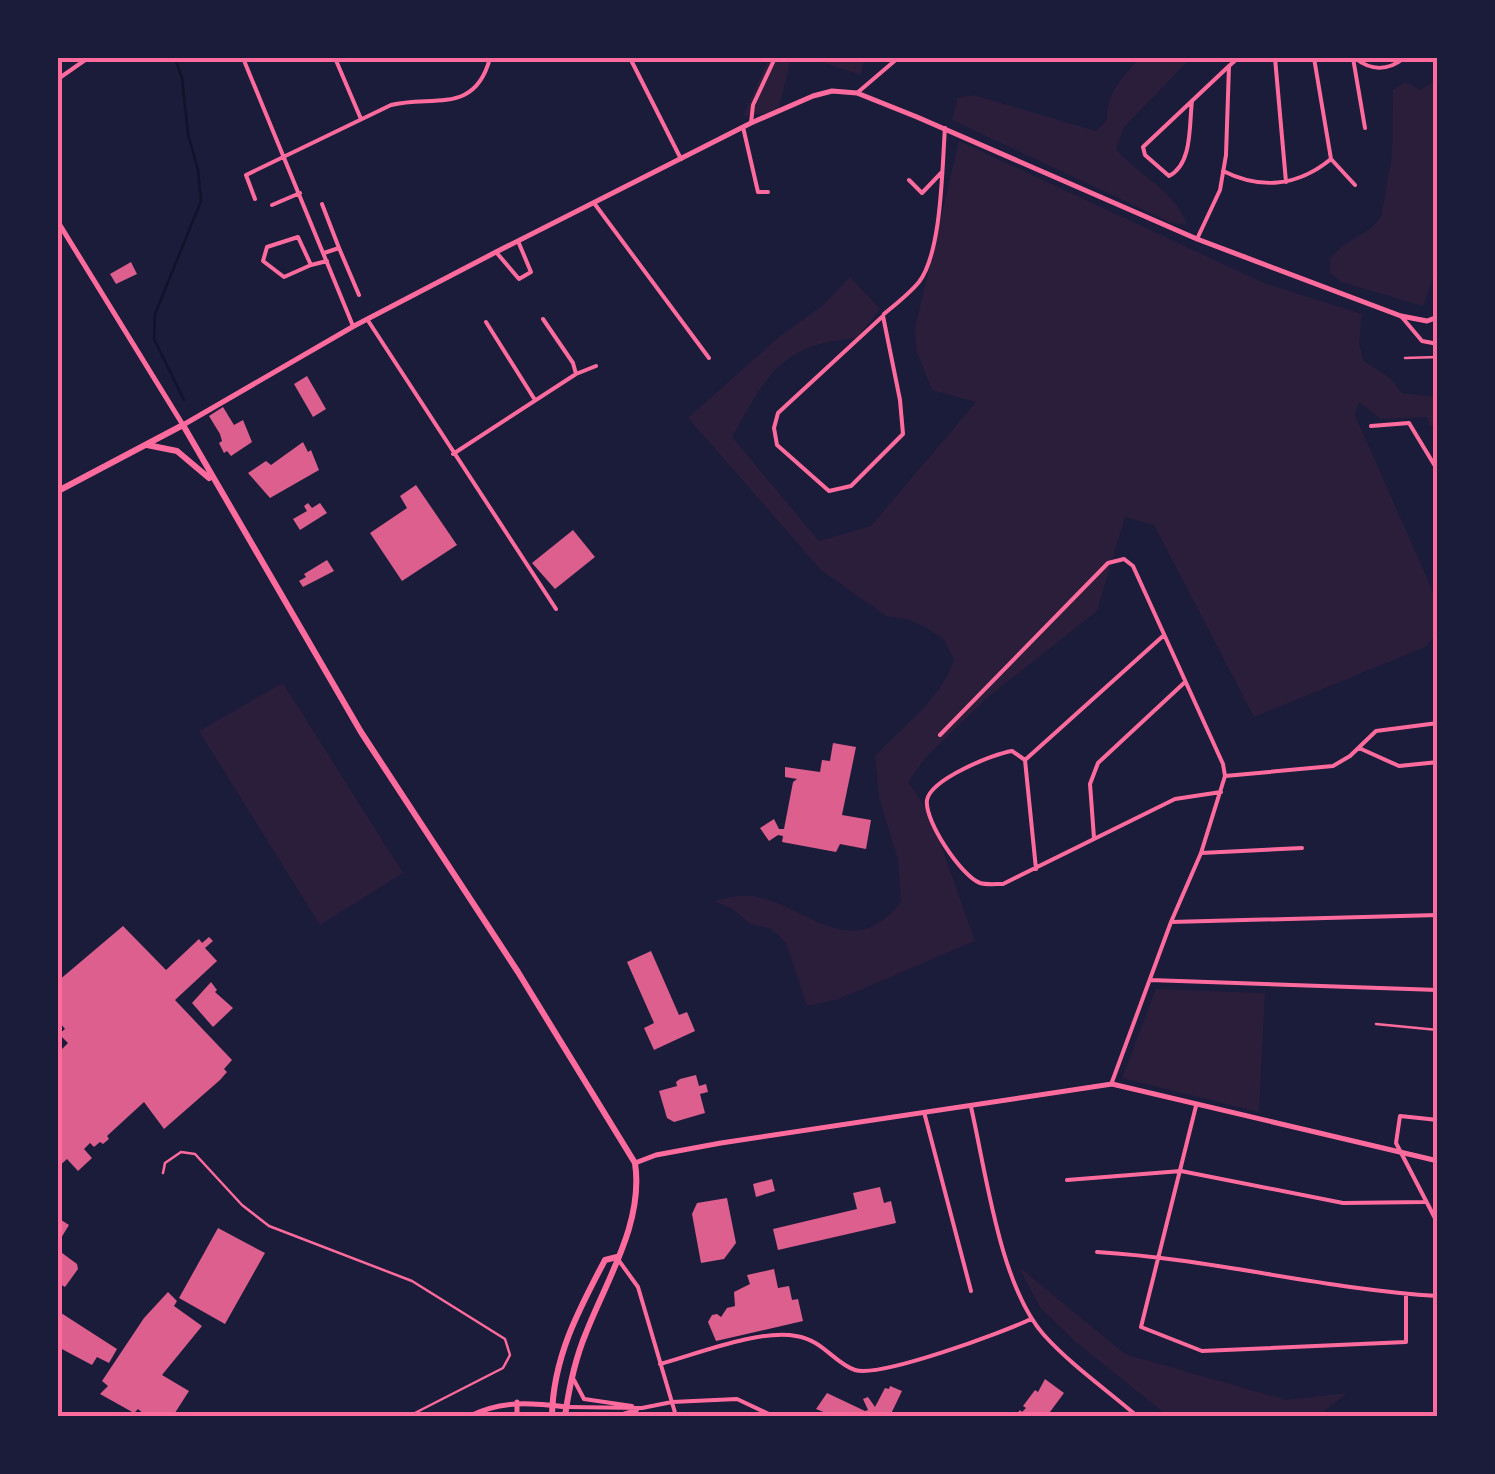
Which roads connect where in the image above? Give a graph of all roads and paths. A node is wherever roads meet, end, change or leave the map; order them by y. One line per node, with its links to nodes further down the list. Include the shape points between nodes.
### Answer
1 (88, 58): 17 (street)
2 (243, 58): 25 (street)
3 (335, 58): 20 (street)
4 (490, 58): 5 (street); 20 (street, via 472,90 450,102 412,100)
5 (497, 58)
6 (630, 58): 26 (street)
7 (768, 58): 15 (street)
8 (775, 58): 15 (street)
9 (898, 58): 18 (street)
10 (1238, 58): 16 (street)
11 (1274, 58): 31 (street)
12 (1314, 58): 27 (street)
13 (1354, 58): 14 (street, via 1379,68); 24 (street)
14 (1404, 58)
15 (770, 65): 21 (street)
16 (1229, 66): 19 (street); 28 (street)
17 (58, 78)
18 (857, 93): 21 (street, via 813,96); 23 (street)
19 (1192, 100): 19 (street, via 1143,147 1169,176 1186,158)
20 (362, 119): 25 (street)
21 (751, 123): 22 (street)
22 (743, 128): 26 (street); 33 (street, via 758,192)
23 (945, 128): 29 (street); 40 (street)
24 (1365, 128)
25 (285, 158): 34 (street); 35 (street, via 246,175)
26 (681, 159): 36 (street)
27 (1331, 159): 31 (street); 32 (street)
28 (1223, 171): 31 (street, via 1253,182); 40 (street)
29 (942, 172): 30 (street, via 922,193); 48 (street, via 929,265)
30 (909, 180)
31 (1286, 182)
32 (1354, 186)
33 (768, 192)
34 (300, 194): 38 (street); 44 (street)
35 (255, 199)
36 (594, 203): 41 (street); 57 (street)
37 (322, 204): 42 (street)
38 (272, 206)
39 (58, 222): 62 (street)
40 (1197, 240): 49 (street)
41 (518, 241): 43 (street); 43 (street, via 530,272 519,280)
42 (340, 248): 44 (street); 47 (street)
43 (496, 252): 51 (street)
44 (324, 253): 45 (street)
45 (327, 261): 46 (street); 54 (street)
46 (311, 265): 46 (street, via 298,237 268,248 263,261 284,277)
47 (358, 295)
48 (883, 316): 48 (street, via 778,413 776,445 828,491 851,486 904,434)
49 (1400, 316): 50 (street); 55 (street, via 1422,341)
50 (1438, 318)
51 (367, 319): 54 (street); 65 (street)
52 (543, 319): 60 (street)
53 (486, 322): 61 (street)
54 (354, 326): 62 (street)
55 (1438, 344)
56 (1438, 357): 58 (lane)
57 (709, 358)
58 (1406, 358)
59 (596, 366): 60 (street)
60 (576, 374): 61 (street)
61 (536, 400): 65 (street)
62 (183, 425): 64 (main road); 67 (main road)
63 (1371, 426): 66 (street, via 1408,422)
64 (146, 444): 67 (main road, via 186,456); 68 (main road)
65 (453, 454): 69 (street)
66 (1438, 470)
67 (216, 486): 96 (main road, via 381,764)
68 (58, 491)
69 (556, 610)
70 (1163, 636): 71 (street); 73 (street, via 1133,566 1124,559 1108,562); 75 (street)
71 (1184, 683): 77 (street); 79 (street, via 1098,764 1090,784)
72 (1438, 723): 74 (street, via 1376,731)
73 (940, 735)
74 (1359, 748): 76 (street, via 1399,766); 77 (street, via 1333,766)
75 (1025, 760): 82 (street); 82 (street, via 1012,751 993,754 934,786 927,800 930,820 964,873 981,883 1003,884)
76 (1438, 762)
77 (1225, 776): 78 (street)
78 (1221, 792): 79 (street, via 1175,800); 81 (street)
79 (1094, 838): 82 (street)
80 (1302, 848): 81 (street)
81 (1201, 854): 84 (street)
82 (1036, 870)
83 (1438, 916): 84 (street)
84 (1171, 922): 85 (street)
85 (1150, 980): 86 (street); 89 (street)
86 (1438, 990)
87 (1376, 1024): 88 (lane)
88 (1438, 1030)
89 (1112, 1084): 90 (street); 91 (street)
90 (1196, 1105): 94 (street); 97 (street)
91 (972, 1107): 92 (street); 108 (street, via 1011,1278)
92 (924, 1112): 96 (street); 105 (street)
93 (1438, 1120): 94 (street, via 1400,1116)
94 (1400, 1154): 95 (street); 100 (street)
95 (1438, 1161)
96 (635, 1162): 104 (main road, via 637,1198)
97 (1181, 1171): 99 (street); 100 (street, via 1342,1204); 103 (street)
98 (163, 1172): 118 (lane, via 165,1162 181,1152 195,1154 269,1226 412,1281 505,1340 510,1355 504,1368)
99 (1067, 1180)
100 (1425, 1202): 101 (street)
101 (1438, 1224)
102 (1097, 1252): 103 (street)
103 (1161, 1256): 106 (street); 106 (street, via 1141,1327 1202,1351 1406,1342)
104 (616, 1257): 109 (street, via 638,1287); 110 (main road); 113 (main road, via 605,1260 569,1330)
105 (971, 1291)
106 (1406, 1294): 107 (street)
107 (1438, 1296)
108 (1031, 1319): 109 (street, via 881,1370 851,1369 829,1349 796,1335); 126 (street)
109 (660, 1364): 112 (street)
110 (574, 1370): 114 (main road); 115 (street, via 584,1399)
111 (517, 1402): 113 (street); 119 (street); 120 (street)
112 (672, 1402): 115 (street); 124 (street); 125 (street, via 736,1398)
113 (552, 1406): 114 (street); 121 (main road)
114 (567, 1407): 115 (street); 122 (main road)
115 (642, 1408): 123 (street)
116 (204, 1416): 117 (street)
117 (232, 1416)
118 (409, 1416)
119 (470, 1416)
120 (517, 1416)
121 (552, 1416)
122 (566, 1416)
123 (616, 1416)
124 (676, 1416)
125 (773, 1416)
126 (1138, 1416)

